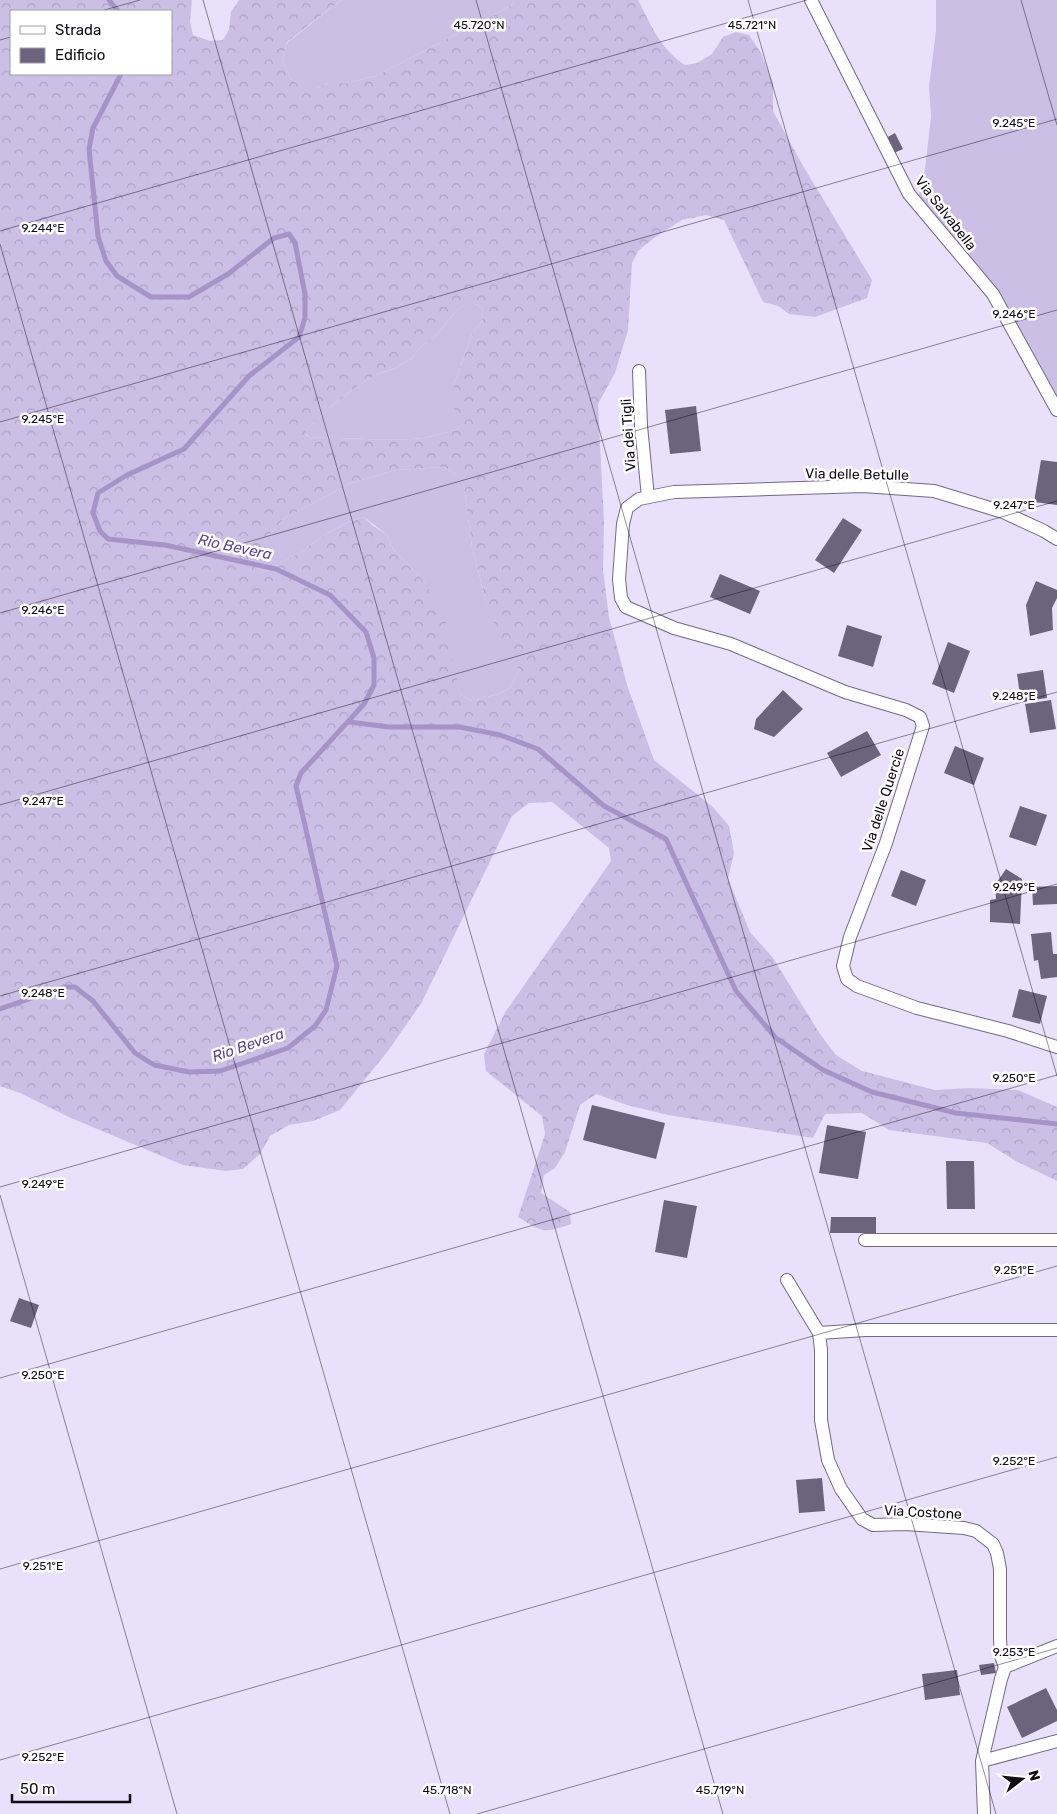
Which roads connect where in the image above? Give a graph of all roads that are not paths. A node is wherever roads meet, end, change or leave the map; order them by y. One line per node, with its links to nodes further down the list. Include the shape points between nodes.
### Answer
1 (811, 0): 3 (street, Via Salvabella, via 910,194 993,294)
2 (639, 371): 4 (street, Via dei Tigli)
3 (1057, 410)
4 (648, 497): 5 (street, Via delle Betulle, via 674,492 863,486 934,491 1003,512); 6 (street, Via delle Betulle, via 639,498 627,508 623,524 619,579 621,598)
5 (1057, 539)
6 (626, 607): 7 (street, Via delle Quercie, via 674,628 731,644 845,692 920,717 923,726 886,843 850,937 843,966 847,979 857,986 917,1008 1008,1030)
7 (1057, 1047)
8 (865, 1240): 9 (street)
9 (1057, 1240)
10 (787, 1280): 12 (street, Via Costone)
11 (1057, 1330): 12 (street)
12 (819, 1333): 14 (street, Via Costone, via 822,1350 821,1420 828,1460 840,1489 862,1519 873,1524 964,1528 976,1531 993,1544 1000,1569 1000,1639)
13 (1057, 1646): 14 (street)
14 (1005, 1667): 16 (street)
15 (1057, 1741): 16 (street)
16 (982, 1761): 17 (street)
17 (984, 1814)

